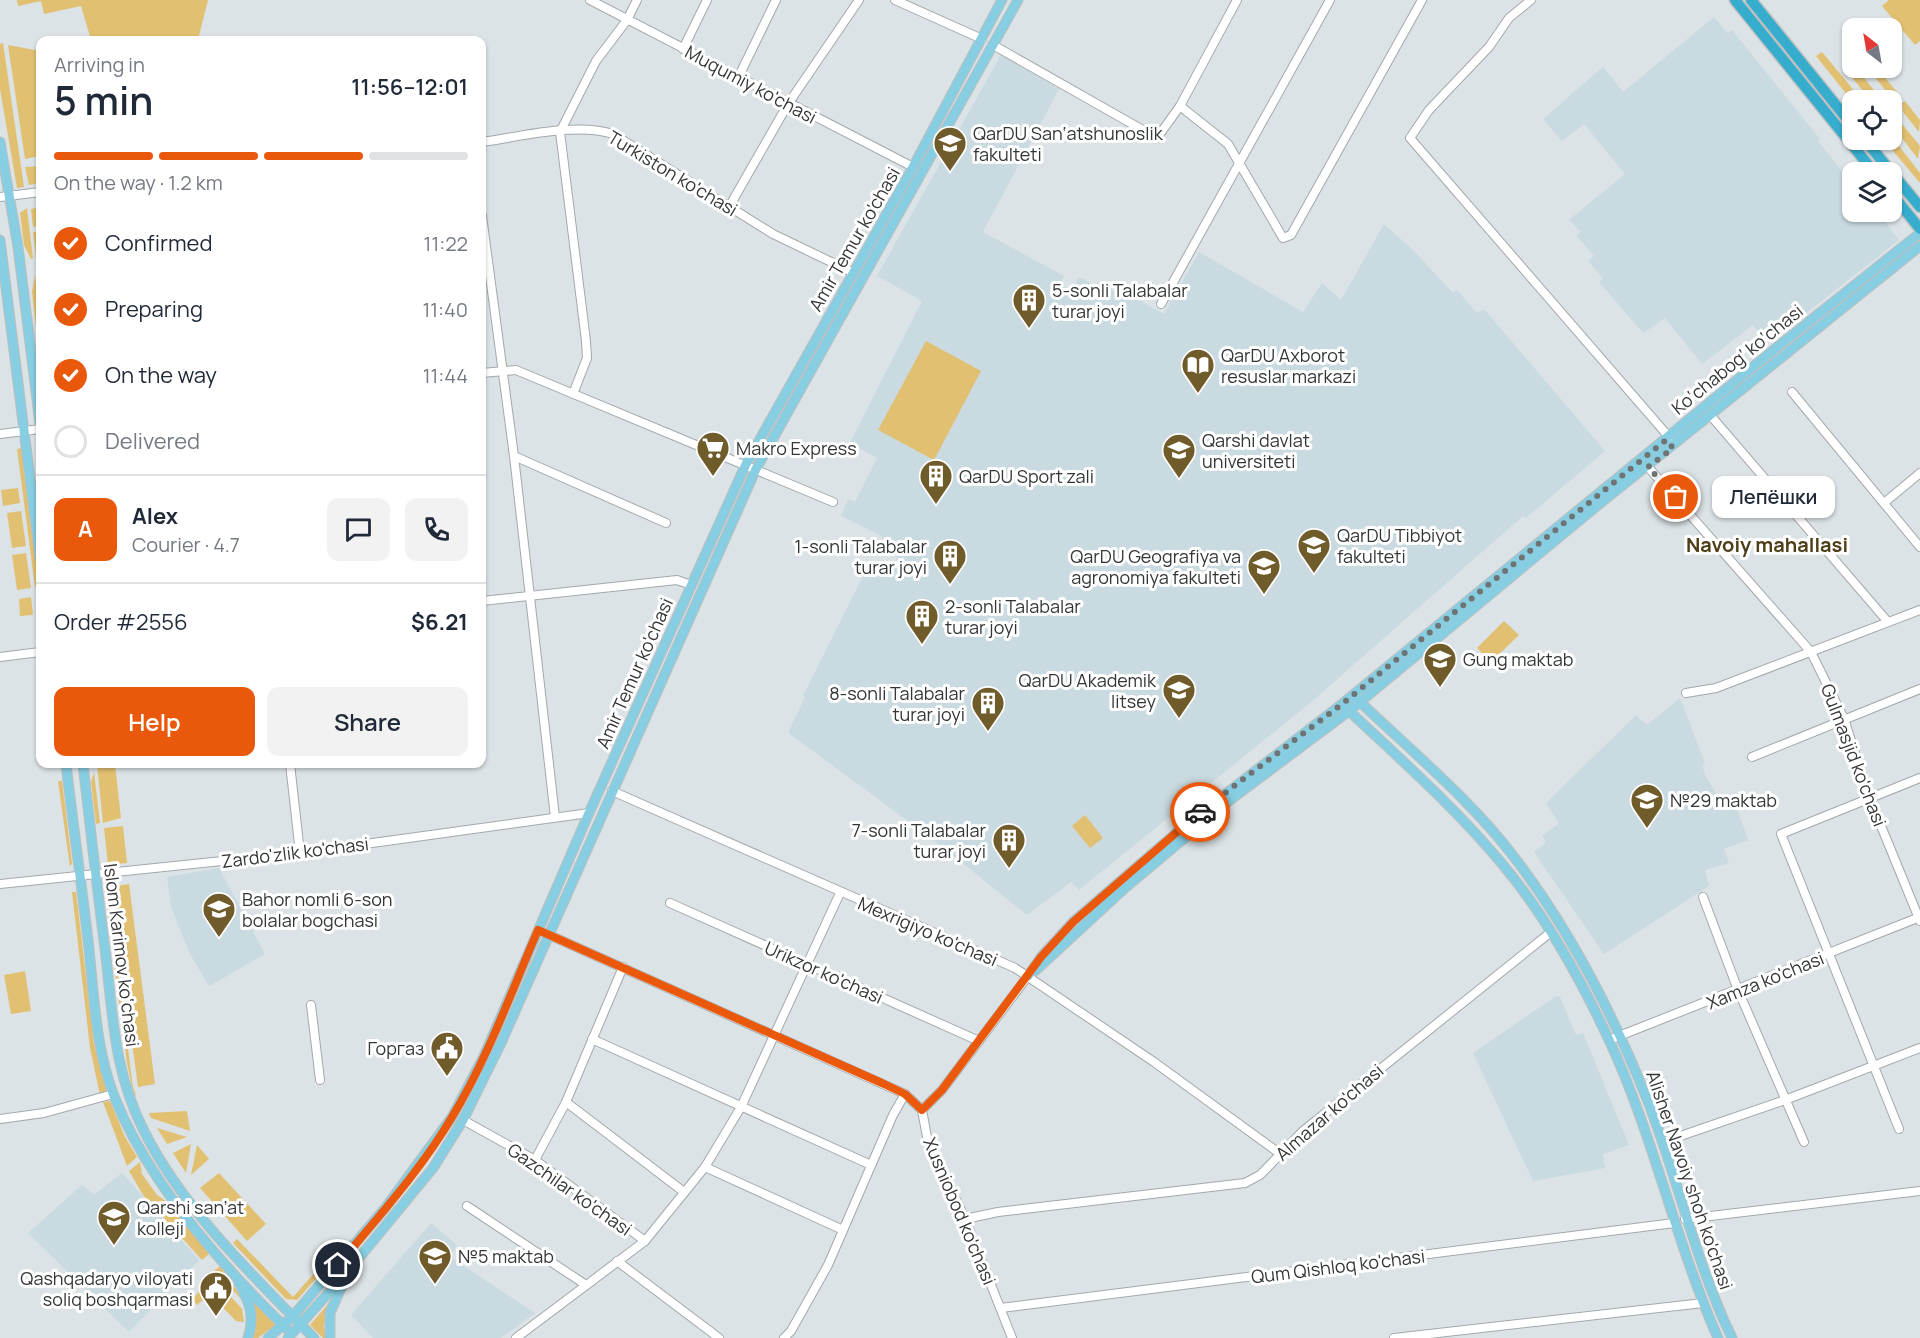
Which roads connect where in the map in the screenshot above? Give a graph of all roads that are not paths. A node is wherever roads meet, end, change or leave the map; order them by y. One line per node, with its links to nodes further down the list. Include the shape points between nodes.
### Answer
1 (590, 0): 15 (street, Muqumiy ko'chasi)
2 (637, 0): 15 (street)
3 (707, 0): 18 (street)
4 (776, 0): 19 (street)
5 (859, 0): 20 (street)
6 (895, 0): 16 (street)
7 (1002, 0): 16 (main road, Amir Temur ko'chasi)
8 (1018, 0): 17 (main road, Amir Temur ko'chasi)
9 (1237, 0): 21 (street)
10 (1329, 0): 28 (street)
11 (1422, 0): 28 (street, via 1291,235 1283,238)
12 (1531, 0): 53 (street, via 1509,18 1489,47 1429,110 1410,138)
13 (1735, 0): 23 (highway)
14 (1751, 0): 22 (highway)
15 (627, 20): 18 (street, Muqumiy ko'chasi); 24 (street, via 597,61)
16 (982, 39): 17 (main road); 29 (main road, Amir Temur ko'chasi)
17 (993, 45): 21 (street, via 1157,138); 58 (main road, Amir Temur ko'chasi)
18 (683, 49): 19 (street, Muqumiy ko'chasi)
19 (738, 78): 20 (street, Muqumiy ko'chasi)
20 (788, 104): 29 (street, Muqumiy ko'chasi); 33 (street)
21 (1180, 106): 28 (street, via 1228,144)
22 (1842, 113)
23 (1842, 126)
24 (560, 132): 25 (street, Turkiston ko'chasi); 33 (street, Turkiston ko'chasi, via 600,130 613,134); 48 (street, via 587,358)
25 (486, 141)
26 (0, 142): 31 (main road)
27 (1873, 150): 35 (highway)
28 (1238, 162): 41 (street)
29 (913, 167): 40 (main road, Amir Temur ko'chasi)
30 (36, 192): 31 (street)
31 (10, 195): 32 (street); 47 (main road)
32 (0, 197)
33 (729, 207): 40 (street, Turkiston ko'chasi, via 773,234)
34 (1902, 207): 36 (highway)
35 (1920, 207)
36 (1920, 231): 42 (main road, Ko‘chabog‘ ko‘chasi)
37 (0, 240): 51 (main road)
38 (486, 245): 44 (street)
39 (1920, 246): 43 (main road, Ko‘chabog‘ ko‘chasi)
40 (852, 272): 56 (main road, Amir Temur ko'chasi)
41 (1161, 304)
42 (1776, 348): 43 (street); 53 (main road, Ko‘chabog‘ ko‘chasi)
43 (1783, 357): 49 (main road, Ko‘chabog‘ ko‘chasi)
44 (503, 370): 45 (street); 48 (street, via 516,370); 55 (street)
45 (486, 373)
46 (1792, 392): 61 (street)
47 (36, 393)
48 (573, 394): 56 (street)
49 (1711, 416): 54 (main road, Ko‘chabog‘ ko‘chasi); 69 (street)
50 (36, 430): 51 (street)
51 (26, 431): 52 (street); 62 (main road)
52 (0, 434)
53 (1667, 438): 54 (street); 75 (main road, Ko‘chabog‘ ko‘chasi)
54 (1673, 448): 57 (main road, Ko‘chabog‘ ko‘chasi)
55 (514, 456): 63 (street); 66 (street)
56 (746, 464): 58 (street); 65 (main road, Amir Temur ko'chasi)
57 (1648, 467): 71 (street, Gulmasjid ko'chasi); 75 (main road, Ko‘chabog‘ ko‘chasi)
58 (756, 469): 60 (street); 83 (main road, Amir Temur ko'chasi)
59 (1920, 473): 61 (street)
60 (833, 502)
61 (1884, 503): 64 (street)
62 (36, 521)
63 (666, 523)
64 (1920, 547)
65 (692, 585): 66 (street, via 677,580); 85 (main road, Amir Temur ko'chasi)
66 (531, 596): 67 (street); 86 (street)
67 (486, 601)
68 (1920, 610): 69 (street)
69 (1888, 622): 71 (street)
70 (36, 652): 72 (street)
71 (1811, 652): 74 (street, via 1716,688); 77 (street, Gulmasjid ko'chasi)
72 (0, 657)
73 (1920, 689): 77 (street)
74 (1686, 693)
75 (1356, 699): 76 (main road, Ko‘chabog‘ ko‘chasi); 105 (main road, Alisher Navoiy shoh ko'chasi, via 1513,856 1568,937)
76 (1346, 708): 96 (main road, Alisher Navoiy shoh ko'chasi, via 1489,849); 101 (main road, Ko‘chabog‘ ko‘chasi, via 1223,794 1073,922)
77 (1844, 719): 78 (street); 84 (street, Gulmasjid ko'chasi)
78 (1752, 757)
79 (66, 768): 89 (main road, Islom Karimov ko‘chasi)
80 (83, 768): 88 (main road, Islom Karimov ko‘chasi)
81 (290, 768): 87 (street)
82 (1920, 778): 84 (street)
83 (612, 791): 91 (street, Mexrigiyo ko'chasi); 97 (main road, Amir Temur ko'chasi)
84 (1870, 799): 94 (street, Gulmasjid ko'chasi); 98 (street, via 1781,834)
85 (589, 813): 86 (street, Zardo'zlik ko'chasi); 95 (main road, Amir Temur ko'chasi)
86 (555, 817): 87 (street, Zardo'zlik ko'chasi)
87 (300, 853): 88 (street, Zardo'zlik ko'chasi)
88 (94, 873): 89 (street, Zardo'zlik ko'chasi); 141 (main road, Islom Karimov ko‘chasi, via 110,1017 125,1085 144,1131 227,1246)
89 (79, 875): 90 (street, Zardo'zlik ko'chasi); 112 (main road, Islom Karimov ko‘chasi, via 97,1028)
90 (0, 884)
91 (840, 893): 99 (street); 101 (street, Mexrigiyo ko'chasi)
92 (1703, 897): 102 (street)
93 (670, 903): 99 (street, Urikzor ko'chasi)
94 (1920, 919): 98 (street, Xamza ko'chasi)
95 (538, 930): 97 (street); 141 (main road, Amir Temur ko'chasi, via 484,1056 452,1117 386,1207)
96 (1551, 932): 107 (main road, Alisher Navoiy shoh ko'chasi); 123 (street, Almazar ko'chasi)
97 (548, 934): 100 (street); 119 (main road, Amir Temur ko'chasi)
98 (1830, 955): 102 (street, Xamza ko'chasi); 110 (street)
99 (807, 964): 104 (street); 108 (street, Urikzor ko'chasi)
100 (623, 967): 104 (street); 106 (street)
101 (1028, 976): 108 (street, Ko‘chabog‘ ko‘chasi); 123 (street, Mexrigiyo ko'chasi)
102 (1738, 990): 105 (street, Xamza ko'chasi); 114 (street)
103 (311, 1005): 111 (street)
104 (775, 1033): 113 (street); 116 (street)
105 (1620, 1035): 107 (street, Xamza ko'chasi); 121 (main road, Alisher Navoiy shoh ko'chasi)
106 (592, 1039): 115 (street); 116 (street)
107 (1609, 1040): 132 (main road, Alisher Navoiy shoh ko'chasi, via 1650,1146)
108 (979, 1041): 117 (street, Ko‘chabog‘ ko‘chasi)
109 (1920, 1048): 110 (street)
110 (1873, 1066): 114 (street); 120 (street)
111 (320, 1080)
112 (113, 1094): 118 (street, via 44,1113); 136 (main road, Islom Karimov ko‘chasi, via 148,1163)
113 (905, 1094): 117 (street); 125 (street)
114 (1785, 1100): 121 (street); 122 (street)
115 (566, 1102): 124 (street); 128 (street)
116 (741, 1107): 125 (street); 126 (street)
117 (922, 1110): 131 (street, Xusniobod ko'chasi, via 927,1137)
118 (0, 1119)
119 (463, 1120): 124 (street, Gazchilar ko'chasi); 137 (main road, Amir Temur ko'chasi, via 432,1168)
120 (1899, 1129)
121 (1663, 1142): 130 (main road, Alisher Navoiy shoh ko'chasi)
122 (1804, 1142)
123 (1279, 1153): 131 (street, Almazar ko'chasi, via 1260,1175 1245,1183 998,1212)
124 (535, 1160): 134 (street, Gazchilar ko'chasi)
125 (872, 1165): 133 (street)
126 (705, 1167): 128 (street); 133 (street)
127 (1920, 1191): 130 (street)
128 (684, 1192): 134 (street)
129 (467, 1206): 138 (street)
130 (1685, 1219): 155 (main road, Alisher Navoiy shoh ko'chasi, via 1708,1287)
131 (965, 1220): 140 (street, Xusniobod ko'chasi)
132 (1674, 1224): 139 (main road, Alisher Navoiy shoh ko'chasi); 140 (street, Qum Qishloq ko'chasi)
133 (843, 1230): 145 (street, via 828,1265)
134 (645, 1241): 135 (street)
135 (617, 1261): 138 (street); 151 (street)
136 (231, 1268): 143 (main road, Islom Karimov ko‘chasi); 146 (main road, via 254,1317)
137 (349, 1270): 142 (main road, Amir Temur ko'chasi); 149 (main road, via 330,1313)
138 (586, 1285): 150 (street)
139 (1703, 1304): 153 (street); 154 (main road, Alisher Navoiy shoh ko'chasi)
140 (1001, 1308): 152 (street, Xusniobod ko'chasi)
141 (293, 1316): 142 (main road, Islom Karimov ko‘chasi); 143 (main road, Amir Temur ko'chasi)
142 (301, 1325): 144 (main road, Amir Temur ko'chasi); 148 (main road, Islom Karimov ko‘chasi)
143 (284, 1326): 144 (main road, Islom Karimov ko‘chasi); 147 (main road, Amir Temur ko'chasi)
144 (292, 1337)
145 (786, 1337)
146 (248, 1338)
147 (268, 1338)
148 (314, 1338)
149 (330, 1338)
150 (516, 1338)
151 (719, 1338)
152 (1012, 1338)
153 (1394, 1338)
154 (1718, 1338)
155 (1732, 1338)

